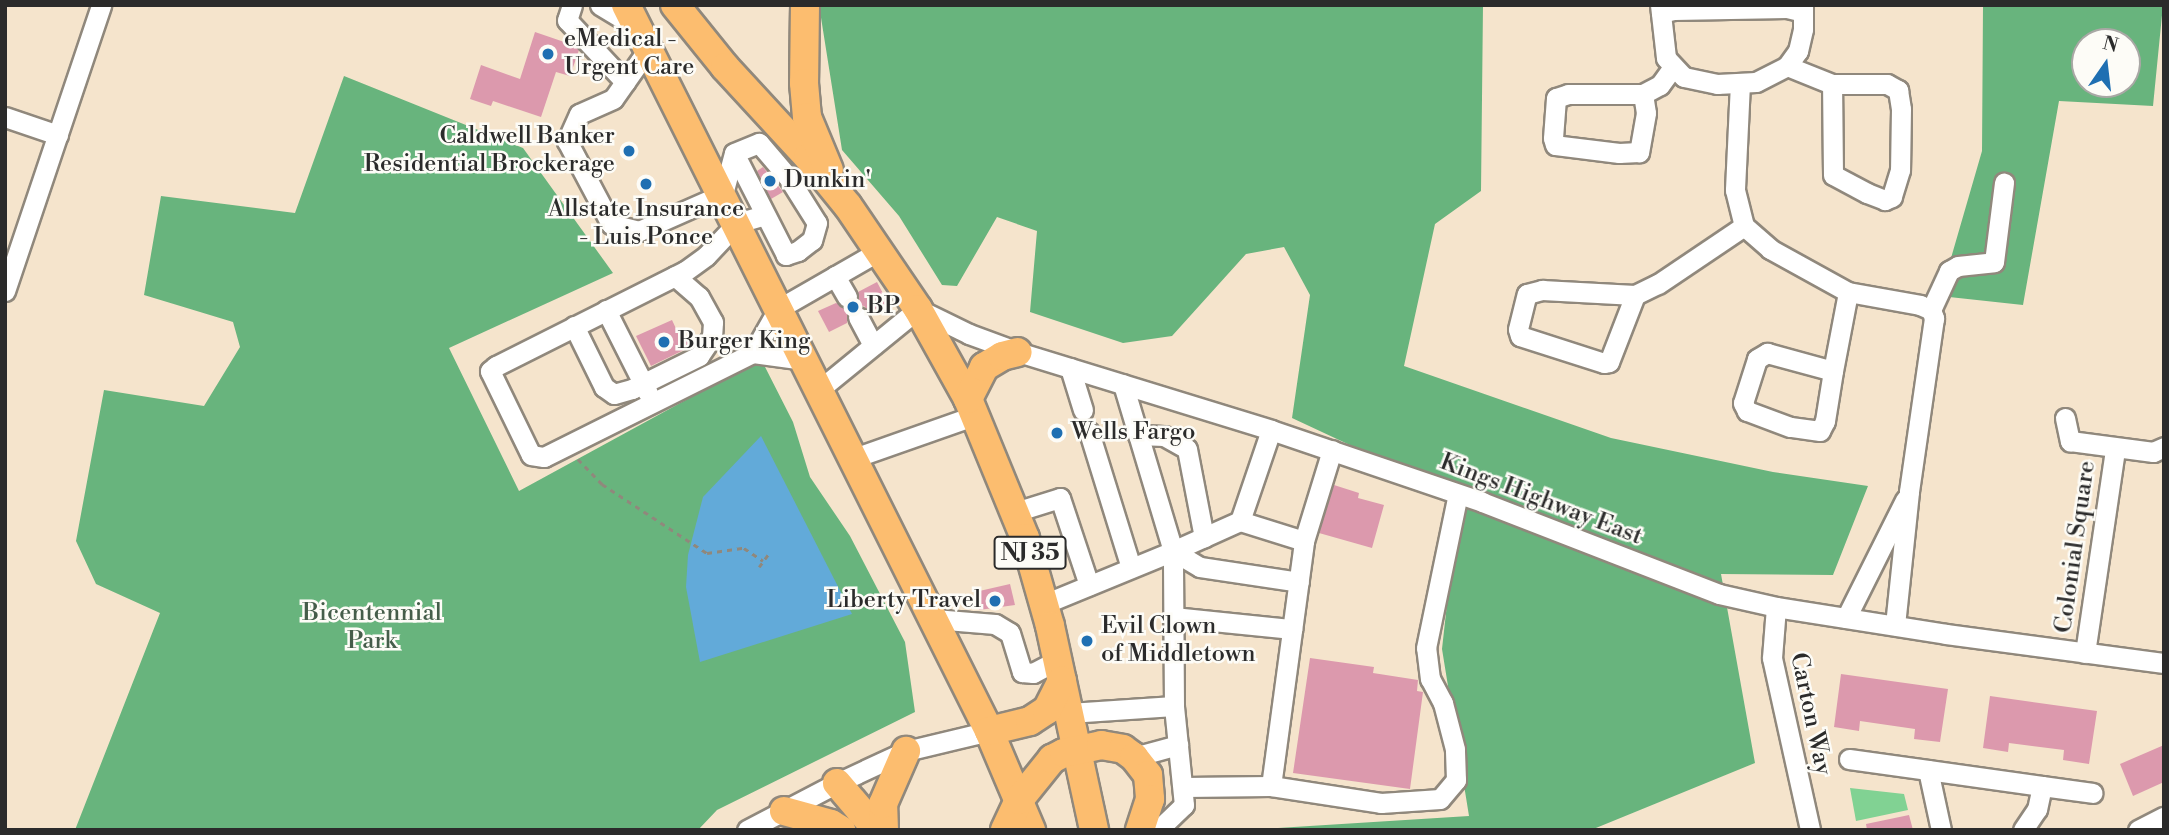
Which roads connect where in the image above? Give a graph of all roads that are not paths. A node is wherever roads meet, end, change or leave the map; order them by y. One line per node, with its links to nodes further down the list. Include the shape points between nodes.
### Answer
1 (101, 5): 17 (street)
2 (600, 5): 9 (street)
3 (626, 5): 9 (highway)
4 (675, 5): 19 (highway, NJ 35)
5 (805, 5): 23 (highway, via 807,117)
6 (1660, 9): 7 (street); 10 (street, via 1666,58)
7 (1803, 9): 11 (street, via 1798,51)
8 (569, 13): 12 (street)
9 (644, 39): 12 (street); 22 (highway)
10 (1673, 66): 13 (street, via 1700,83); 15 (street, via 1660,85)
11 (1787, 66): 13 (street, via 1771,77); 14 (street)
12 (625, 82): 22 (street, via 613,99 579,114 566,141 611,224 639,231)
13 (1740, 83): 26 (street, via 1735,190)
14 (1832, 84): 14 (street, via 1887,84 1898,90 1900,170 1892,197 1885,200 1833,175)
15 (1643, 94): 15 (street, via 1646,113 1639,152 1556,145 1554,110 1560,95)
16 (5, 117): 17 (street)
17 (58, 135): 30 (street)
18 (734, 153): 20 (street, via 759,143); 22 (street); 24 (street)
19 (815, 166): 20 (street); 23 (highway, NJ 35)
20 (788, 177): 24 (street, via 817,223 812,240 786,254)
21 (2004, 183): 37 (street, via 1994,262 1949,271)
22 (723, 194): 25 (highway)
23 (848, 206): 27 (highway, NJ 35)
24 (765, 215): 25 (street)
25 (737, 223): 28 (street, via 706,256); 34 (highway)
26 (1744, 226): 31 (street, via 1770,249); 32 (street)
27 (879, 251): 29 (street); 35 (highway, NJ 35)
28 (675, 276): 36 (street); 46 (street, via 705,306 713,322 712,337 699,356)
29 (835, 276): 33 (street); 34 (street)
30 (5, 291)
31 (1848, 292): 37 (street, via 1920,304); 45 (street)
32 (1635, 295): 32 (street, via 1609,362 1525,338 1518,329 1531,291)
33 (847, 297)
34 (778, 309): 42 (street); 43 (highway)
35 (918, 309): 40 (street); 41 (street, Kings Highway East); 50 (highway, NJ 35)
36 (606, 310): 39 (street); 46 (street)
37 (1931, 310): 60 (street, via 1930,356)
38 (858, 317): 40 (street)
39 (574, 326): 46 (street, via 609,391 621,393); 49 (street, via 491,371 531,455 544,457)
40 (873, 345): 48 (street)
41 (1018, 352): 44 (street, Kings Highway East); 50 (highway, via 984,367)
42 (753, 353): 43 (street); 49 (street)
43 (805, 360): 48 (highway)
44 (1070, 368): 47 (street, Kings Highway East); 51 (street)
45 (1833, 371): 45 (street, via 1821,431 1790,427 1747,411 1743,403 1761,355)
46 (643, 384): 49 (street)
47 (1123, 384): 53 (street, Kings Highway East); 55 (street)
48 (820, 389): 59 (highway)
49 (653, 403)
50 (972, 407): 59 (street); 62 (highway, NJ 35)
51 (1083, 410)
52 (2065, 418): 57 (street, via 2070,441)
53 (1271, 430): 58 (street, Kings Highway East); 63 (street)
54 (1089, 432): 67 (street)
55 (1141, 444): 64 (street, via 1164,436 1187,449); 66 (street)
56 (2164, 447): 57 (street, via 2153,452)
57 (2115, 449): 77 (street, Colonial Square)
58 (1332, 450): 61 (street, Kings Highway East); 65 (street)
59 (854, 458): 74 (highway)
60 (1909, 492): 73 (street); 75 (street)
61 (1458, 494): 71 (street, Kings Highway East, via 1682,582); 90 (street, via 1426,648 1430,679 1443,703 1455,748 1457,780 1440,799 1381,803)
62 (1015, 512): 69 (street, via 1060,498); 70 (highway, NJ 35)
63 (1240, 521): 64 (street); 65 (street)
64 (1204, 537): 66 (street)
65 (1304, 541): 68 (street)
66 (1173, 551): 67 (street); 68 (street, via 1200,567); 72 (street)
67 (1131, 568): 69 (street)
68 (1298, 582): 76 (street)
69 (1089, 586): 70 (street)
70 (1044, 604): 79 (highway, NJ 35)
71 (1776, 607): 73 (street, Kings Highway East); 106 (street, Carton Way, via 1772,658)
72 (1173, 617): 76 (street); 80 (street)
73 (1846, 618): 75 (street, Kings Highway East)
74 (934, 619): 79 (street, via 995,624 1010,633 1022,672); 82 (highway)
75 (1895, 625): 77 (street, Kings Highway East)
76 (1292, 629): 90 (street)
77 (2085, 653): 78 (street, Kings Highway East)
78 (2164, 663)
79 (1060, 670): 81 (highway, NJ 35); 82 (highway, via 1046,710 1030,721)
80 (1174, 706): 81 (street); 83 (street)
81 (1069, 713): 85 (highway, NJ 35)
82 (989, 731): 84 (street); 94 (highway)
83 (1178, 745): 86 (street); 92 (street)
84 (906, 751): 89 (street); 100 (highway, via 885,796)
85 (1078, 751): 86 (highway, via 1110,746); 94 (highway, via 1052,759); 103 (highway, NJ 35)
86 (1134, 757): 104 (highway, via 1148,775 1150,789)
87 (1849, 759): 88 (street)
88 (1928, 770): 91 (street); 107 (street)
89 (836, 783): 95 (street); 99 (highway)
90 (1271, 786): 92 (street)
91 (2042, 786): 93 (street); 108 (street, via 2037,810)
92 (1184, 787): 105 (street, via 1184,805)
93 (2093, 793)
94 (1019, 800): 101 (highway); 102 (highway)
95 (784, 811): 97 (street); 98 (highway)
96 (2164, 817): 109 (street)
97 (747, 830)
98 (841, 830)
99 (877, 830)
100 (884, 830)
101 (1005, 830)
102 (1031, 830)
103 (1094, 830)
104 (1140, 830)
105 (1158, 830)
106 (1810, 830)
107 (1941, 830)
108 (2023, 830)
109 (2138, 830)

